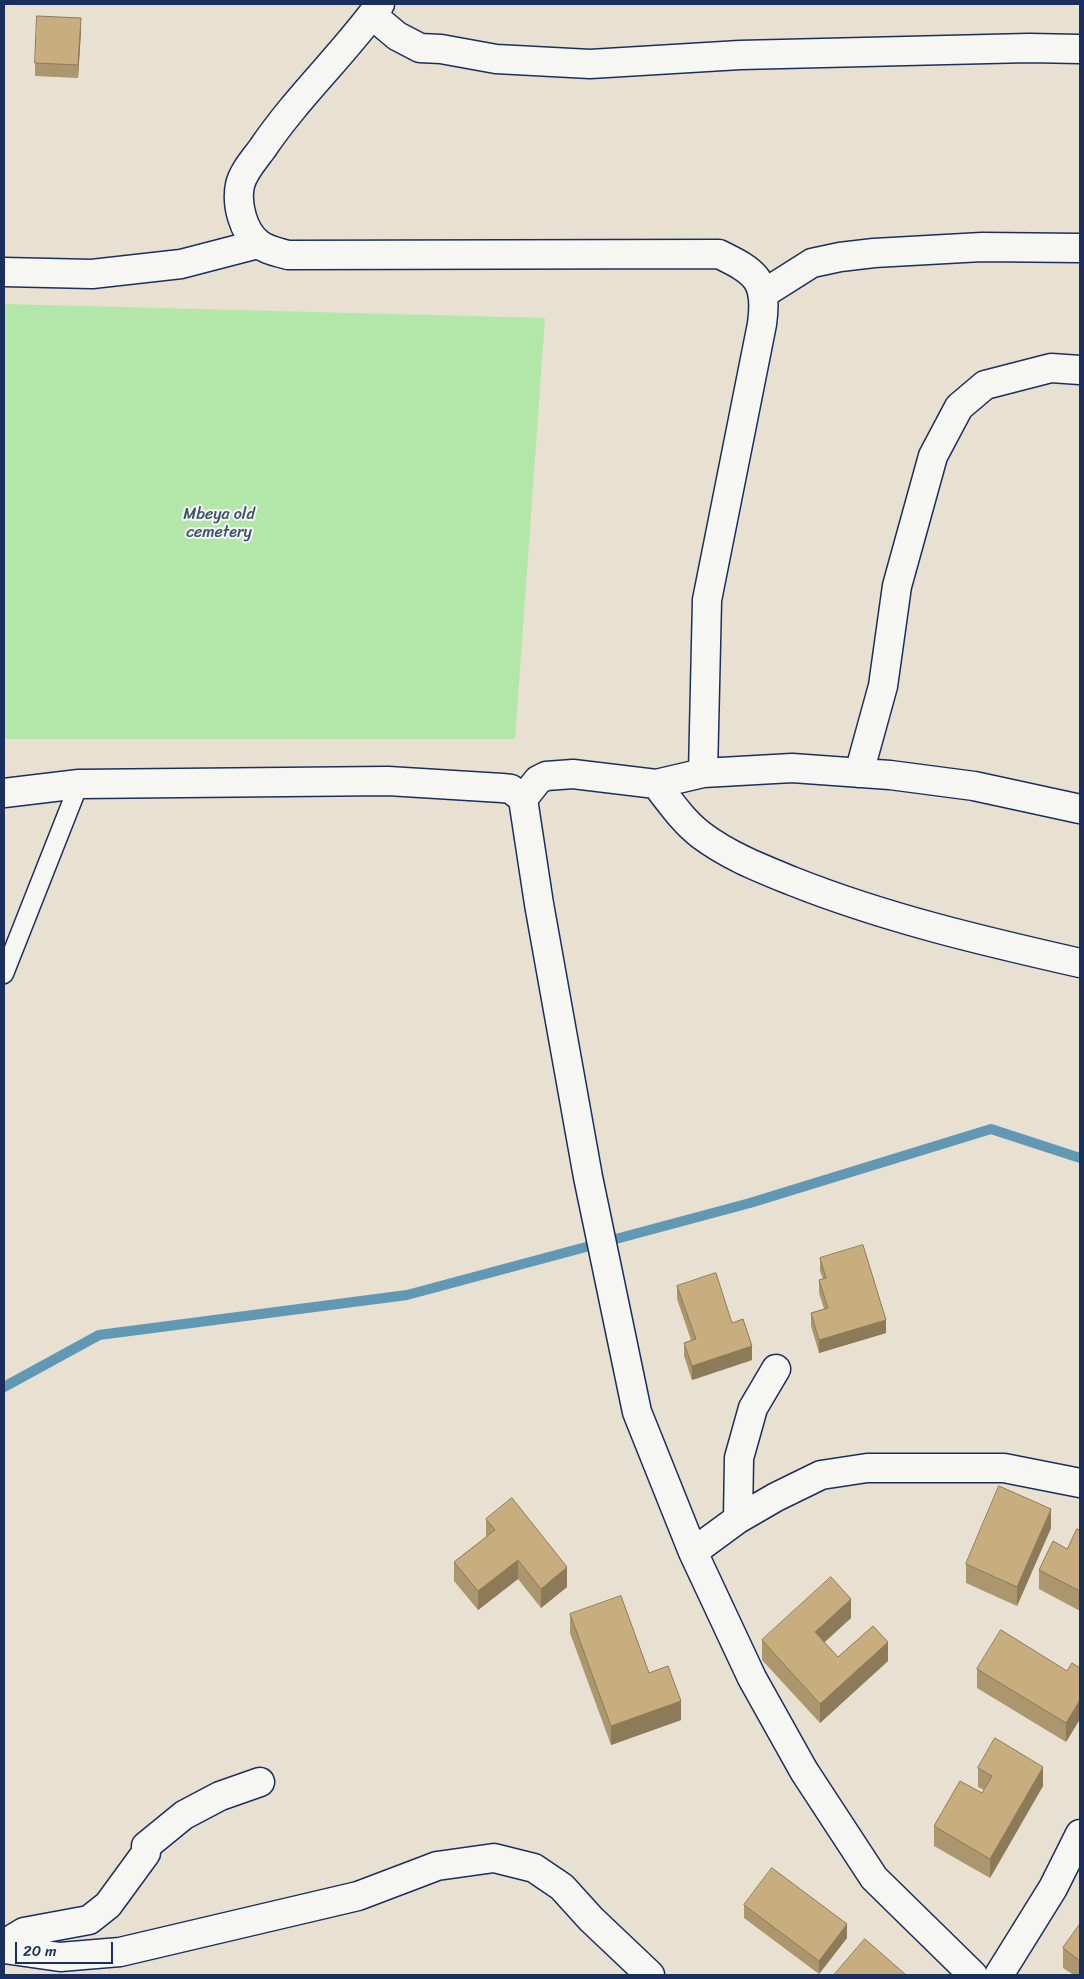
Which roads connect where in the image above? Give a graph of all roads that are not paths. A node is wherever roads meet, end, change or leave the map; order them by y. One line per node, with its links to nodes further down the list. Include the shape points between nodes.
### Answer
1 (376, 10): 2 (street, via 397,36 420,48 496,58 590,64 740,55); 3 (street, via 280,121 249,168 241,184 239,203 244,223)
2 (1080, 49)
3 (258, 244): 5 (street, via 181,264 92,274); 6 (street, via 288,255 719,254 740,264 759,281)
4 (1080, 248): 6 (street, via 982,247 874,252 812,263)
5 (4, 272)
6 (763, 294): 8 (street, via 762,324 707,600)
7 (1080, 370): 9 (street, via 1051,368 985,385 959,407 933,456 896,586 883,686)
8 (703, 773): 9 (street, via 792,768); 11 (street)
9 (860, 773): 14 (street, via 974,786)
10 (79, 784): 12 (street); 13 (street, via 388,781 511,789); 16 (lane)
11 (656, 784): 13 (street, via 573,774 546,776 538,780); 15 (street, via 684,820 740,859 842,901)
12 (4, 792)
13 (523, 799): 20 (street, via 588,1177 637,1412)
14 (1080, 809)
15 (1080, 964)
16 (4, 974)
17 (776, 1369): 19 (street, via 753,1408 740,1458)
18 (1080, 1483): 19 (street, via 1004,1468 867,1468 821,1475)
19 (738, 1519): 20 (street)
20 (693, 1552): 25 (street, via 752,1678 804,1771 874,1878)
21 (260, 1782): 23 (street, via 220,1796 184,1815 146,1846 146,1853 108,1905 89,1920 24,1932)
22 (1080, 1834): 26 (street, via 1053,1888)
23 (4, 1949): 24 (street, via 60,1957 120,1952 358,1896 437,1866 494,1858 534,1868 562,1887)
24 (650, 1975)
25 (973, 1975)
26 (998, 1975)

